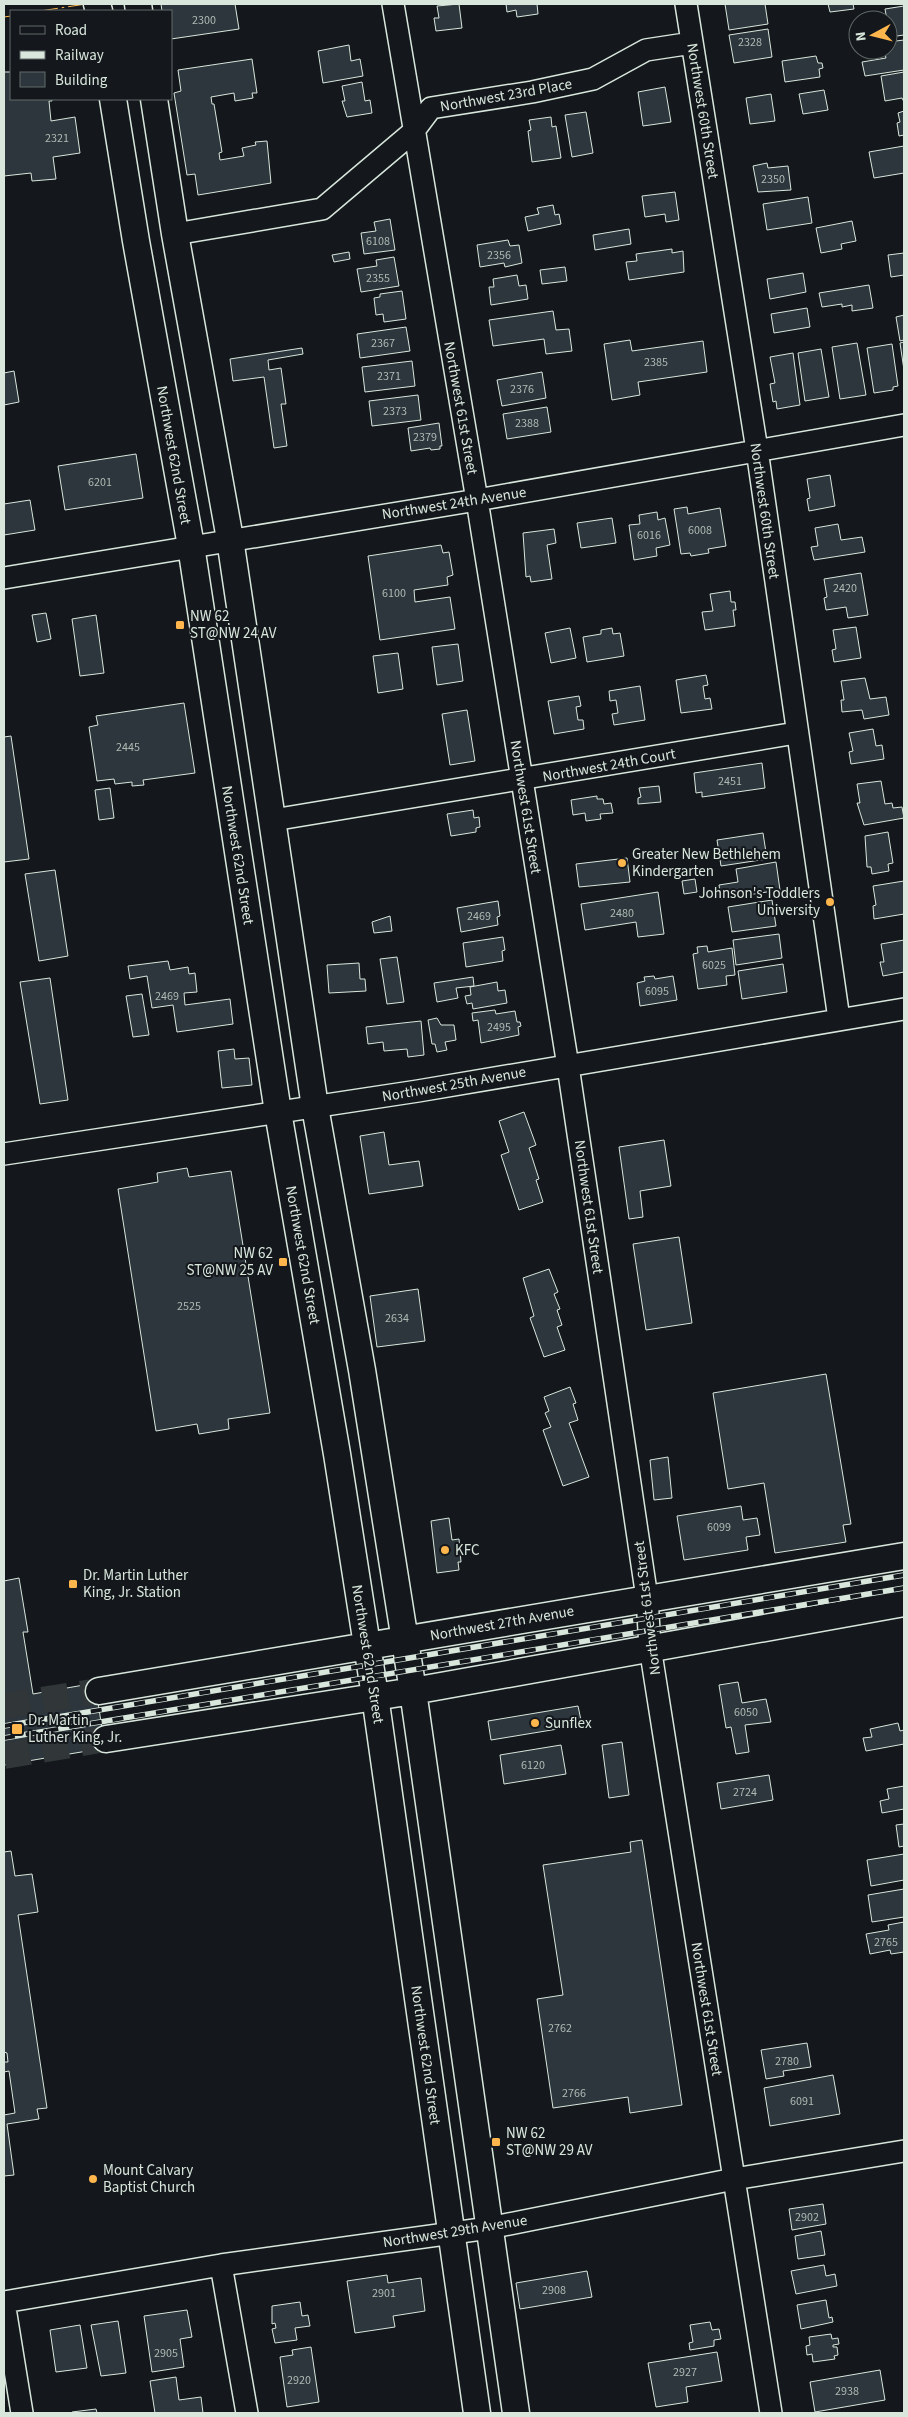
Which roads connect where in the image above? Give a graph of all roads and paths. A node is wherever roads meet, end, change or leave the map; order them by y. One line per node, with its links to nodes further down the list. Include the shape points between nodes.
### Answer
1 (393, 4): 6 (street, Northwest 61st Street)
2 (686, 4): 3 (street, Northwest 60th Street)
3 (692, 43): 6 (street, Northwest 23rd Place, via 646,50 592,79 431,108); 9 (street, Northwest 60th Street)
4 (113, 100): 12 (main road, Northwest 62nd Street)
5 (154, 100): 7 (main road)
6 (413, 132): 7 (street, Northwest 23rd Place, via 322,210); 10 (street, Northwest 61st Street)
7 (175, 234): 11 (main road)
8 (904, 425): 9 (street, Northwest 24th Avenue)
9 (756, 450): 10 (street, Northwest 24th Avenue); 14 (street, Northwest 60th Street)
10 (477, 500): 11 (street, Northwest 24th Avenue); 15 (street, Northwest 61st Street)
11 (230, 539): 12 (street, Northwest 24th Avenue); 16 (main road)
12 (191, 546): 13 (street, Northwest 24th Avenue); 21 (main road, Northwest 62nd Street)
13 (4, 578)
14 (796, 733): 15 (street, Northwest 24th Court); 18 (street, Northwest 60th Street)
15 (522, 780): 16 (street, Northwest 24th Court); 19 (street, Northwest 61st Street)
16 (273, 820): 20 (main road)
17 (904, 1009): 18 (street, Northwest 25th Avenue)
18 (839, 1019): 19 (street, Northwest 25th Avenue)
19 (568, 1066): 20 (street, Northwest 25th Avenue); 24 (street, Northwest 61st Street)
20 (315, 1107): 21 (street, Northwest 25th Avenue); 26 (main road, via 362,1370)
21 (278, 1112): 22 (street, Northwest 25th Avenue); 27 (main road, Northwest 62nd Street)
22 (4, 1150)
23 (904, 1556): 24 (main road, Northwest 27th Avenue)
24 (648, 1598): 26 (main road, Northwest 27th Avenue); 28 (street, Northwest 61st Street)
25 (904, 1602): 28 (main road)
26 (405, 1640): 27 (main road, Northwest 27th Avenue); 30 (main road)
27 (368, 1647): 29 (main road, Northwest 27th Avenue); 31 (main road, Northwest 62nd Street)
28 (650, 1647): 30 (main road); 34 (street, Northwest 61st Street)
29 (99, 1691)
30 (413, 1691): 31 (main road); 35 (main road)
31 (375, 1696): 32 (main road); 36 (main road, Northwest 62nd Street)
32 (106, 1739)
33 (904, 2151): 34 (street, Northwest 29th Avenue)
34 (734, 2179): 35 (street, Northwest 29th Avenue); 43 (street, Northwest 61st Street)
35 (489, 2228): 36 (street, Northwest 29th Avenue); 42 (main road)
36 (451, 2233): 37 (street, Northwest 29th Avenue); 41 (main road, Northwest 62nd Street)
37 (221, 2265): 38 (street, Northwest 29th Avenue); 40 (street)
38 (4, 2302): 39 (street)
39 (22, 2413)
40 (247, 2413)
41 (477, 2413)
42 (516, 2413)
43 (770, 2413)

